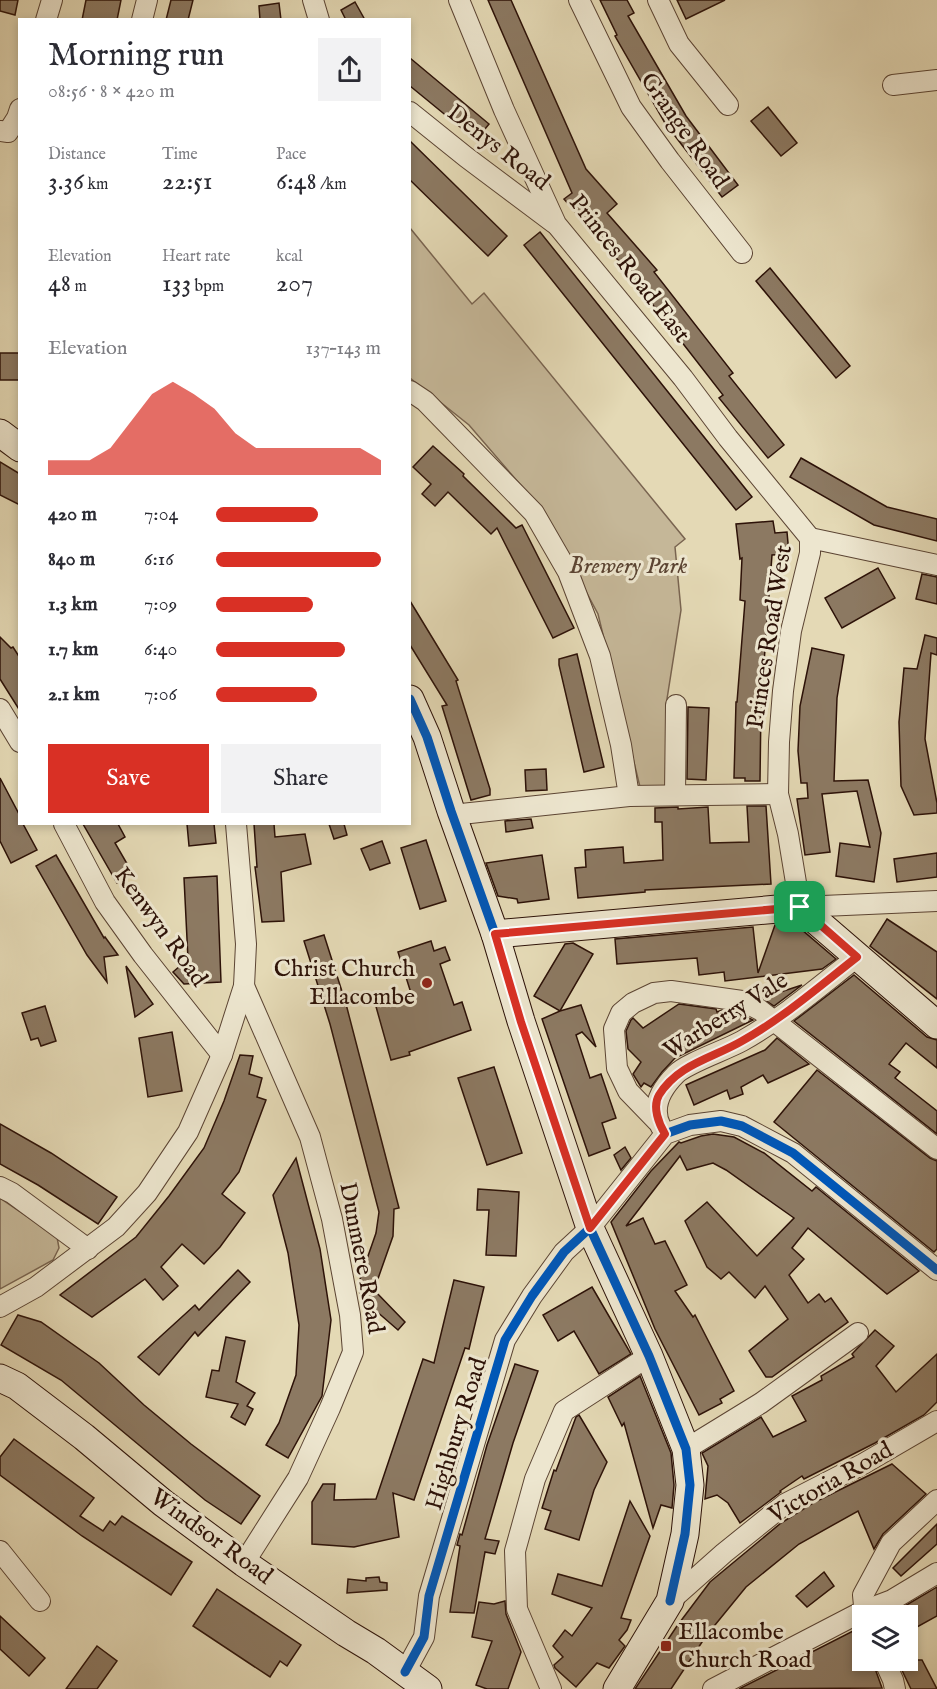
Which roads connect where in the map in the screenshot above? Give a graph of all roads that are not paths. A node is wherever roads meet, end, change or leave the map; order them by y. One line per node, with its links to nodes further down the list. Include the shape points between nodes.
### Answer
1 (52, 0): 7 (street)
2 (147, 0): 8 (street)
3 (313, 0): 9 (street)
4 (459, 0): 16 (street, Princes Road East)
5 (579, 0): 17 (street, Grange Road, via 631,107)
6 (658, 0): 12 (street, Grange Road, via 679,44)
7 (47, 18)
8 (142, 18)
9 (318, 18)
10 (937, 80): 11 (street)
11 (892, 85)
12 (728, 105)
13 (411, 113): 16 (street, Denys Road)
14 (18, 115): 15 (street)
15 (4, 132)
16 (556, 224): 21 (street, Princes Road East)
17 (742, 253)
18 (411, 393): 29 (street, via 425,401 534,513 568,572 600,656)
19 (0, 433): 20 (street)
20 (18, 446)
21 (810, 538): 22 (street, Princes Road West); 27 (street, Princes Road West, via 783,691)
22 (937, 565)
23 (411, 701): 30 (street)
24 (676, 705): 28 (street)
25 (0, 709): 26 (street)
26 (18, 739)
27 (778, 794): 28 (street); 34 (street, Princes Road West)
28 (675, 795): 29 (street)
29 (629, 796): 30 (street)
30 (452, 815): 35 (street)
31 (65, 825): 40 (street, Kenwyn Road, via 105,902)
32 (236, 825): 37 (street, via 246,944)
33 (937, 901): 34 (street)
34 (800, 907): 35 (street); 36 (street)
35 (495, 934): 44 (street)
36 (857, 957): 38 (street, Warberry Vale); 39 (street)
37 (244, 986): 40 (street); 55 (street, Dunmere Road, via 310,1137 332,1218 353,1352 297,1478)
38 (774, 1020): 41 (street, Warberry Vale, via 742,1041 678,1072 657,1097); 41 (street, via 742,1001 672,991 654,993 621,1013 614,1029 616,1068 628,1091); 42 (street)
39 (937, 1025)
40 (222, 1055): 45 (street, via 188,1132 147,1193 116,1227)
41 (661, 1127): 44 (street, Highbury Road); 46 (street, via 721,1121 742,1126 793,1153)
42 (937, 1149)
43 (0, 1187): 45 (street)
44 (590, 1228): 49 (street); 63 (street, Highbury Road, via 564,1252 505,1340 429,1596 424,1637)
45 (88, 1249): 47 (street, via 36,1287)
46 (937, 1270)
47 (0, 1307)
48 (858, 1334): 52 (street, via 761,1403)
49 (649, 1356): 52 (street); 64 (street, via 564,1411 536,1479 515,1551 517,1609)
50 (0, 1378): 55 (street, Windsor Road, via 17,1386)
51 (937, 1421): 58 (street, Victoria Road, via 785,1504)
52 (686, 1449): 58 (street, via 690,1485 685,1534)
53 (937, 1500): 59 (street, via 891,1543 863,1595)
54 (0, 1551): 57 (street)
55 (244, 1563): 63 (street, Windsor Road)
56 (937, 1573): 60 (street)
57 (40, 1601)
58 (670, 1601): 66 (street, Victoria Road)
59 (864, 1605)
60 (881, 1605)
61 (852, 1619): 67 (street)
62 (889, 1671): 68 (street)
63 (405, 1672): 65 (street, Windsor Road)
64 (550, 1686)
65 (428, 1689)
66 (617, 1689)
67 (713, 1689)
68 (895, 1689)

